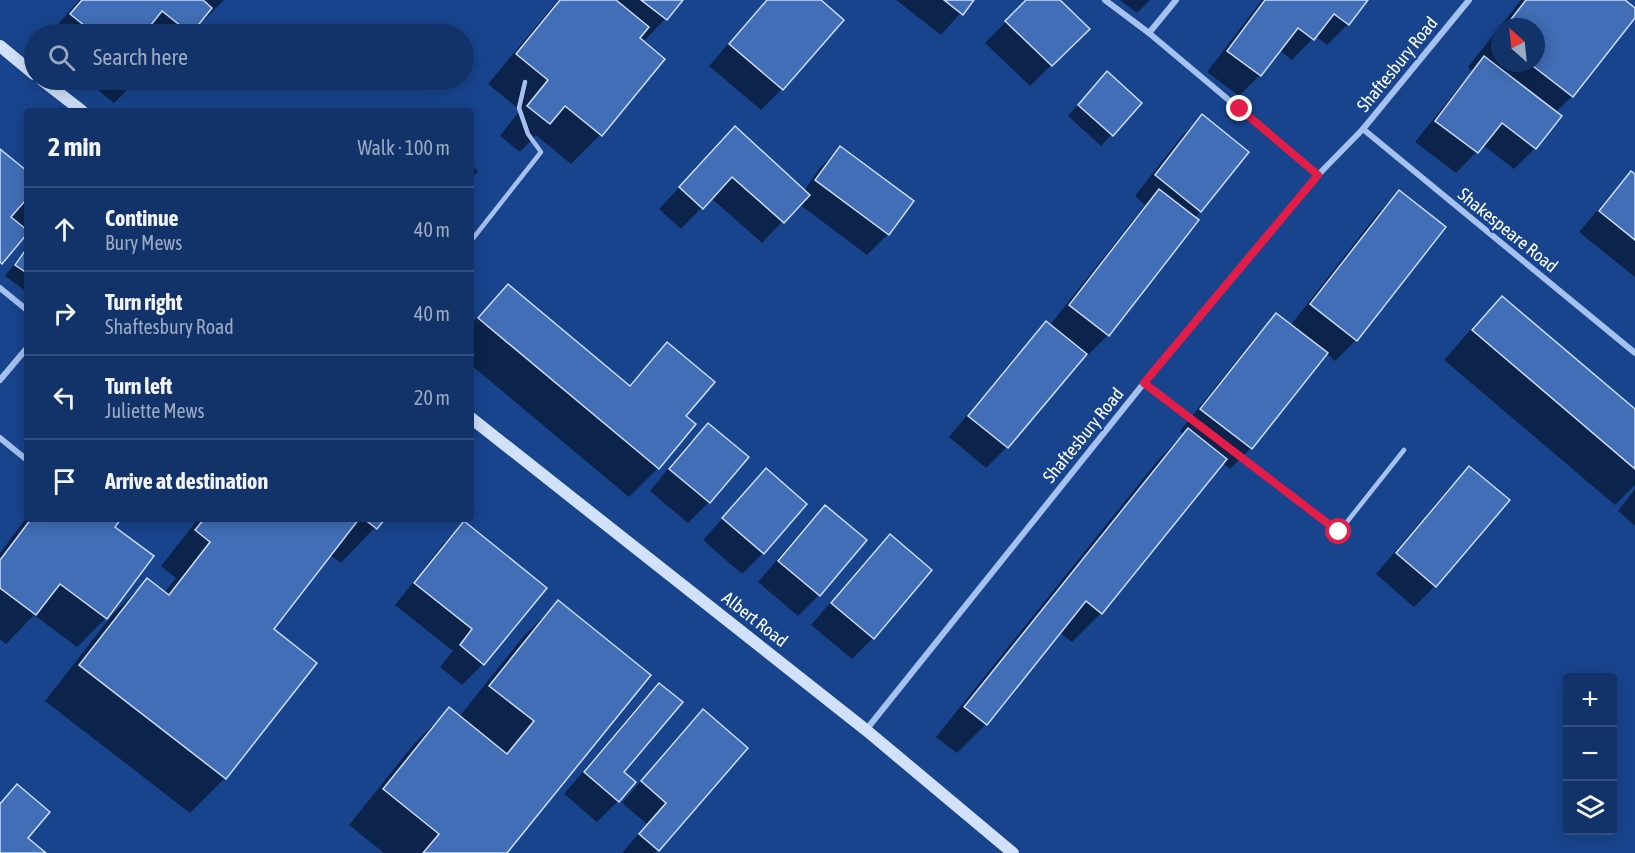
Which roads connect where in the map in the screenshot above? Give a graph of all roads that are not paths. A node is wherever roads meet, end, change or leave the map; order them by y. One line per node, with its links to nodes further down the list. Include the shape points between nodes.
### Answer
1 (1105, 0): 4 (street)
2 (1176, 0): 4 (street)
3 (1469, 0): 10 (street, Shaftesbury Road)
4 (1149, 33): 11 (street)
5 (0, 46): 6 (street)
6 (24, 66)
7 (525, 82): 12 (lane, via 519,108 528,134 542,152)
8 (55, 90): 9 (street)
9 (78, 108)
10 (1363, 129): 11 (street, Shaftesbury Road); 16 (street, Shakespeare Road)
11 (1318, 175): 18 (street, Shaftesbury Road)
12 (474, 237)
13 (0, 288): 14 (street)
14 (24, 308)
15 (24, 352): 17 (street)
16 (1635, 353)
17 (0, 380)
18 (1144, 383): 21 (lane, via 1339,532); 23 (street, Shaftesbury Road)
19 (474, 420): 23 (street, Albert Road)
20 (0, 438): 22 (street)
21 (1404, 450)
22 (24, 458)
23 (866, 730): 24 (street, Albert Road)
24 (1013, 853)

